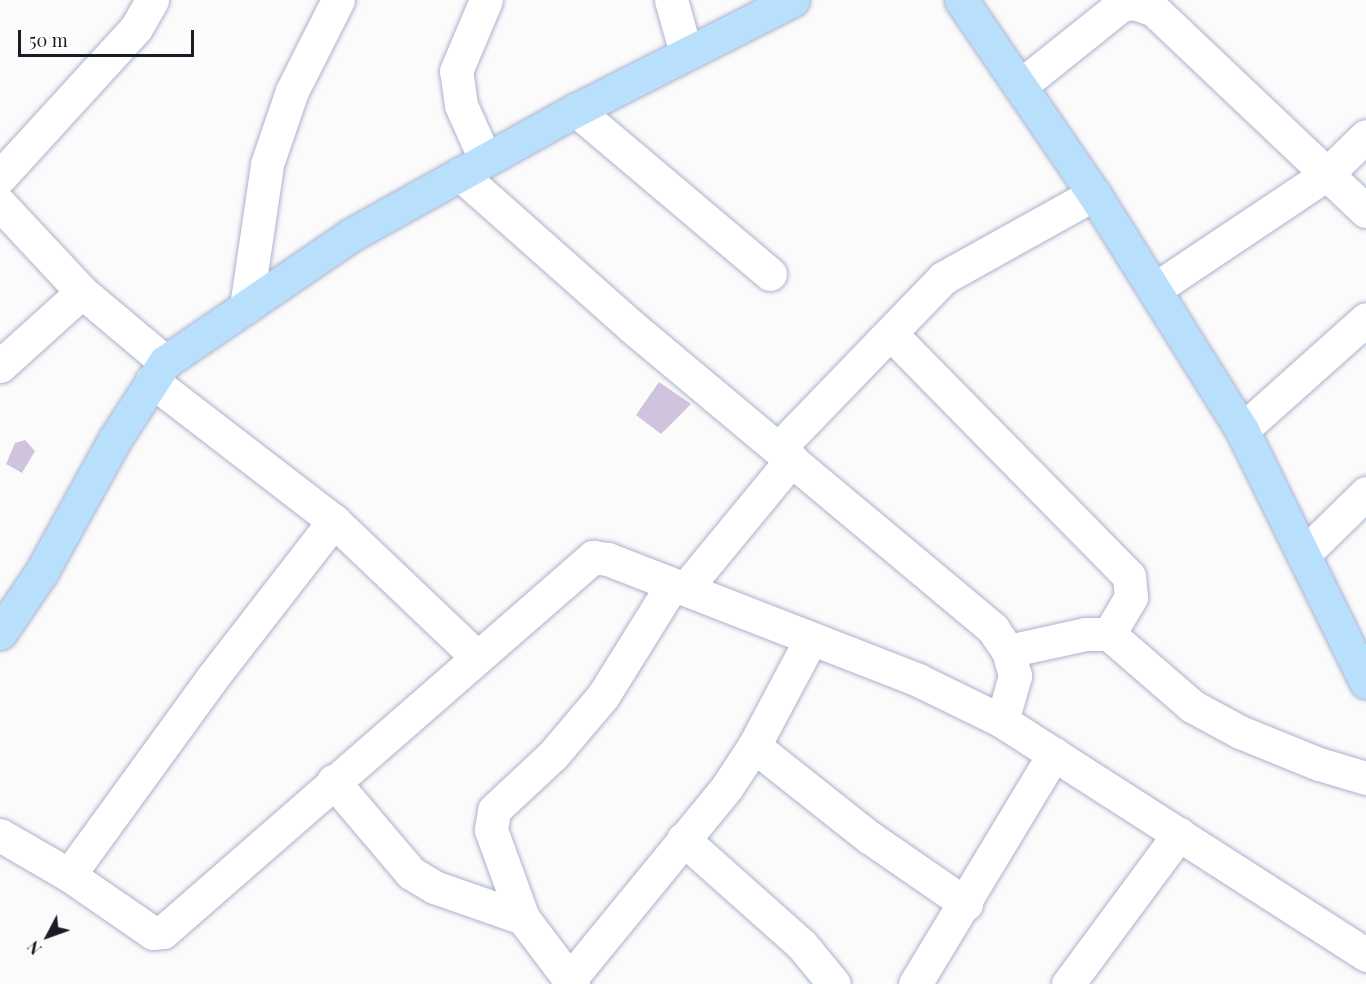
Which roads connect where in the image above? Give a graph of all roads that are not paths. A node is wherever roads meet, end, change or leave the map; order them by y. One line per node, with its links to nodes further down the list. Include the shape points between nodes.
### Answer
1 (152, 0): 13 (street, via 122,44)
2 (338, 0): 20 (street, via 292,91 267,164)
3 (486, 0): 11 (street, via 456,71)
4 (671, 0): 7 (street)
5 (793, 0): 7 (main road)
6 (961, 0): 8 (main road)
7 (686, 53): 9 (main road)
8 (1020, 86): 12 (street, via 1121,5 1134,3 1154,10 1173,26); 14 (main road)
9 (576, 110): 11 (main road); 17 (street)
10 (1366, 135): 12 (street)
11 (472, 167): 20 (main road, via 351,235); 26 (street, via 632,326)
12 (1327, 174): 16 (street); 18 (street)
13 (0, 177)
14 (1094, 194): 18 (main road); 22 (street, via 957,267)
15 (0, 204): 19 (street)
16 (1366, 211)
17 (770, 274)
18 (1155, 289): 25 (main road)
19 (82, 292): 23 (street); 24 (street)
20 (246, 307): 24 (main road)
21 (1366, 319): 25 (street)
22 (891, 334): 26 (street); 32 (street, via 1129,576 1131,597)
23 (0, 366)
24 (159, 372): 28 (street); 31 (main road, via 115,439 41,573)
25 (1242, 430): 29 (main road)
26 (786, 453): 30 (street); 34 (street, via 993,629)
27 (1366, 493): 29 (street)
28 (334, 521): 35 (street); 45 (street, via 212,678)
29 (1304, 555): 36 (main road)
30 (679, 587): 33 (street); 35 (street, via 593,557); 47 (street, via 603,696 553,755 494,810 491,830)
31 (0, 633)
32 (1109, 633): 34 (street, via 1085,634); 40 (street, via 1192,706 1240,732)
33 (811, 639): 37 (street, via 918,681); 38 (street)
34 (1008, 651): 37 (street, via 1015,676)
35 (476, 656): 41 (street)
36 (1366, 682)
37 (1002, 721): 39 (street)
38 (754, 746): 44 (street); 46 (street, via 869,837)
39 (1054, 754): 42 (street); 46 (street)
40 (1366, 778)
41 (333, 781): 45 (street, via 163,932 153,933); 47 (street, via 411,873 434,886)
42 (1179, 834): 48 (street); 52 (street)
43 (0, 835): 45 (street)
44 (683, 839): 49 (street); 50 (street, via 802,945)
45 (69, 875)
46 (966, 904): 51 (street)
47 (524, 918): 49 (street)
48 (1366, 955)
49 (571, 981)
50 (834, 984)
51 (915, 984)
52 (1068, 984)

